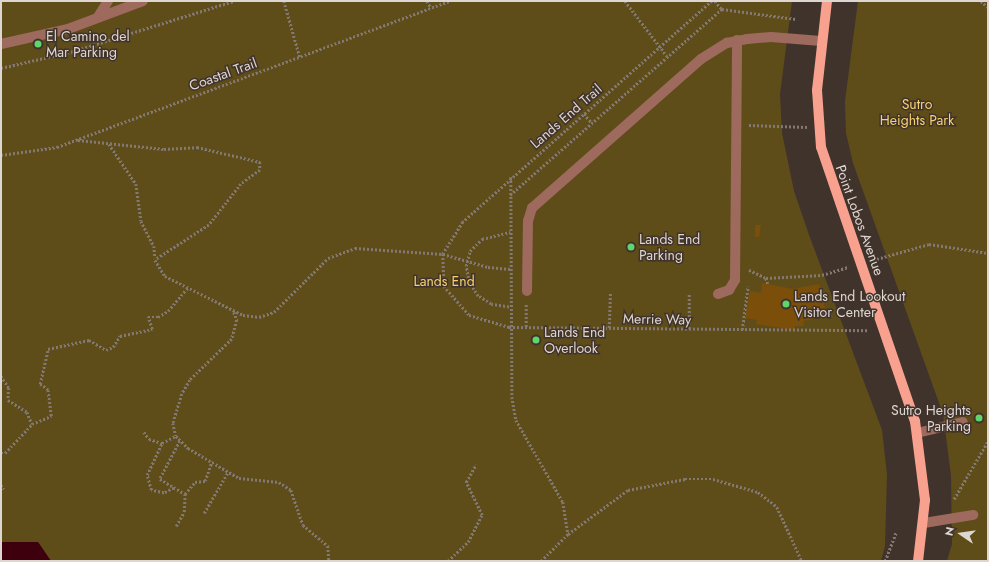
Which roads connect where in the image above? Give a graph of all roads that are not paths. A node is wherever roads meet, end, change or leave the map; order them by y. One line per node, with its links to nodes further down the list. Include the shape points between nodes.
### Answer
1 (108, 1): 4 (lane)
2 (143, 1): 4 (lane)
3 (827, 1): 6 (main road, Point Lobos Avenue)
4 (96, 18): 7 (lane, via 55,33)
5 (737, 40): 6 (lane, via 771,36); 8 (lane, via 701,59 535,204 528,221); 9 (lane, via 734,280 729,290)
6 (822, 42): 11 (main road, Point Lobos Avenue, via 818,129 825,165 885,328)
7 (1, 44)
8 (527, 291)
9 (718, 294)
10 (963, 422): 11 (lane)
11 (917, 433): 13 (main road, Point Lobos Avenue, via 925,479)
12 (973, 515): 13 (lane)
13 (924, 523): 14 (main road, Point Lobos Avenue)
14 (918, 561)

